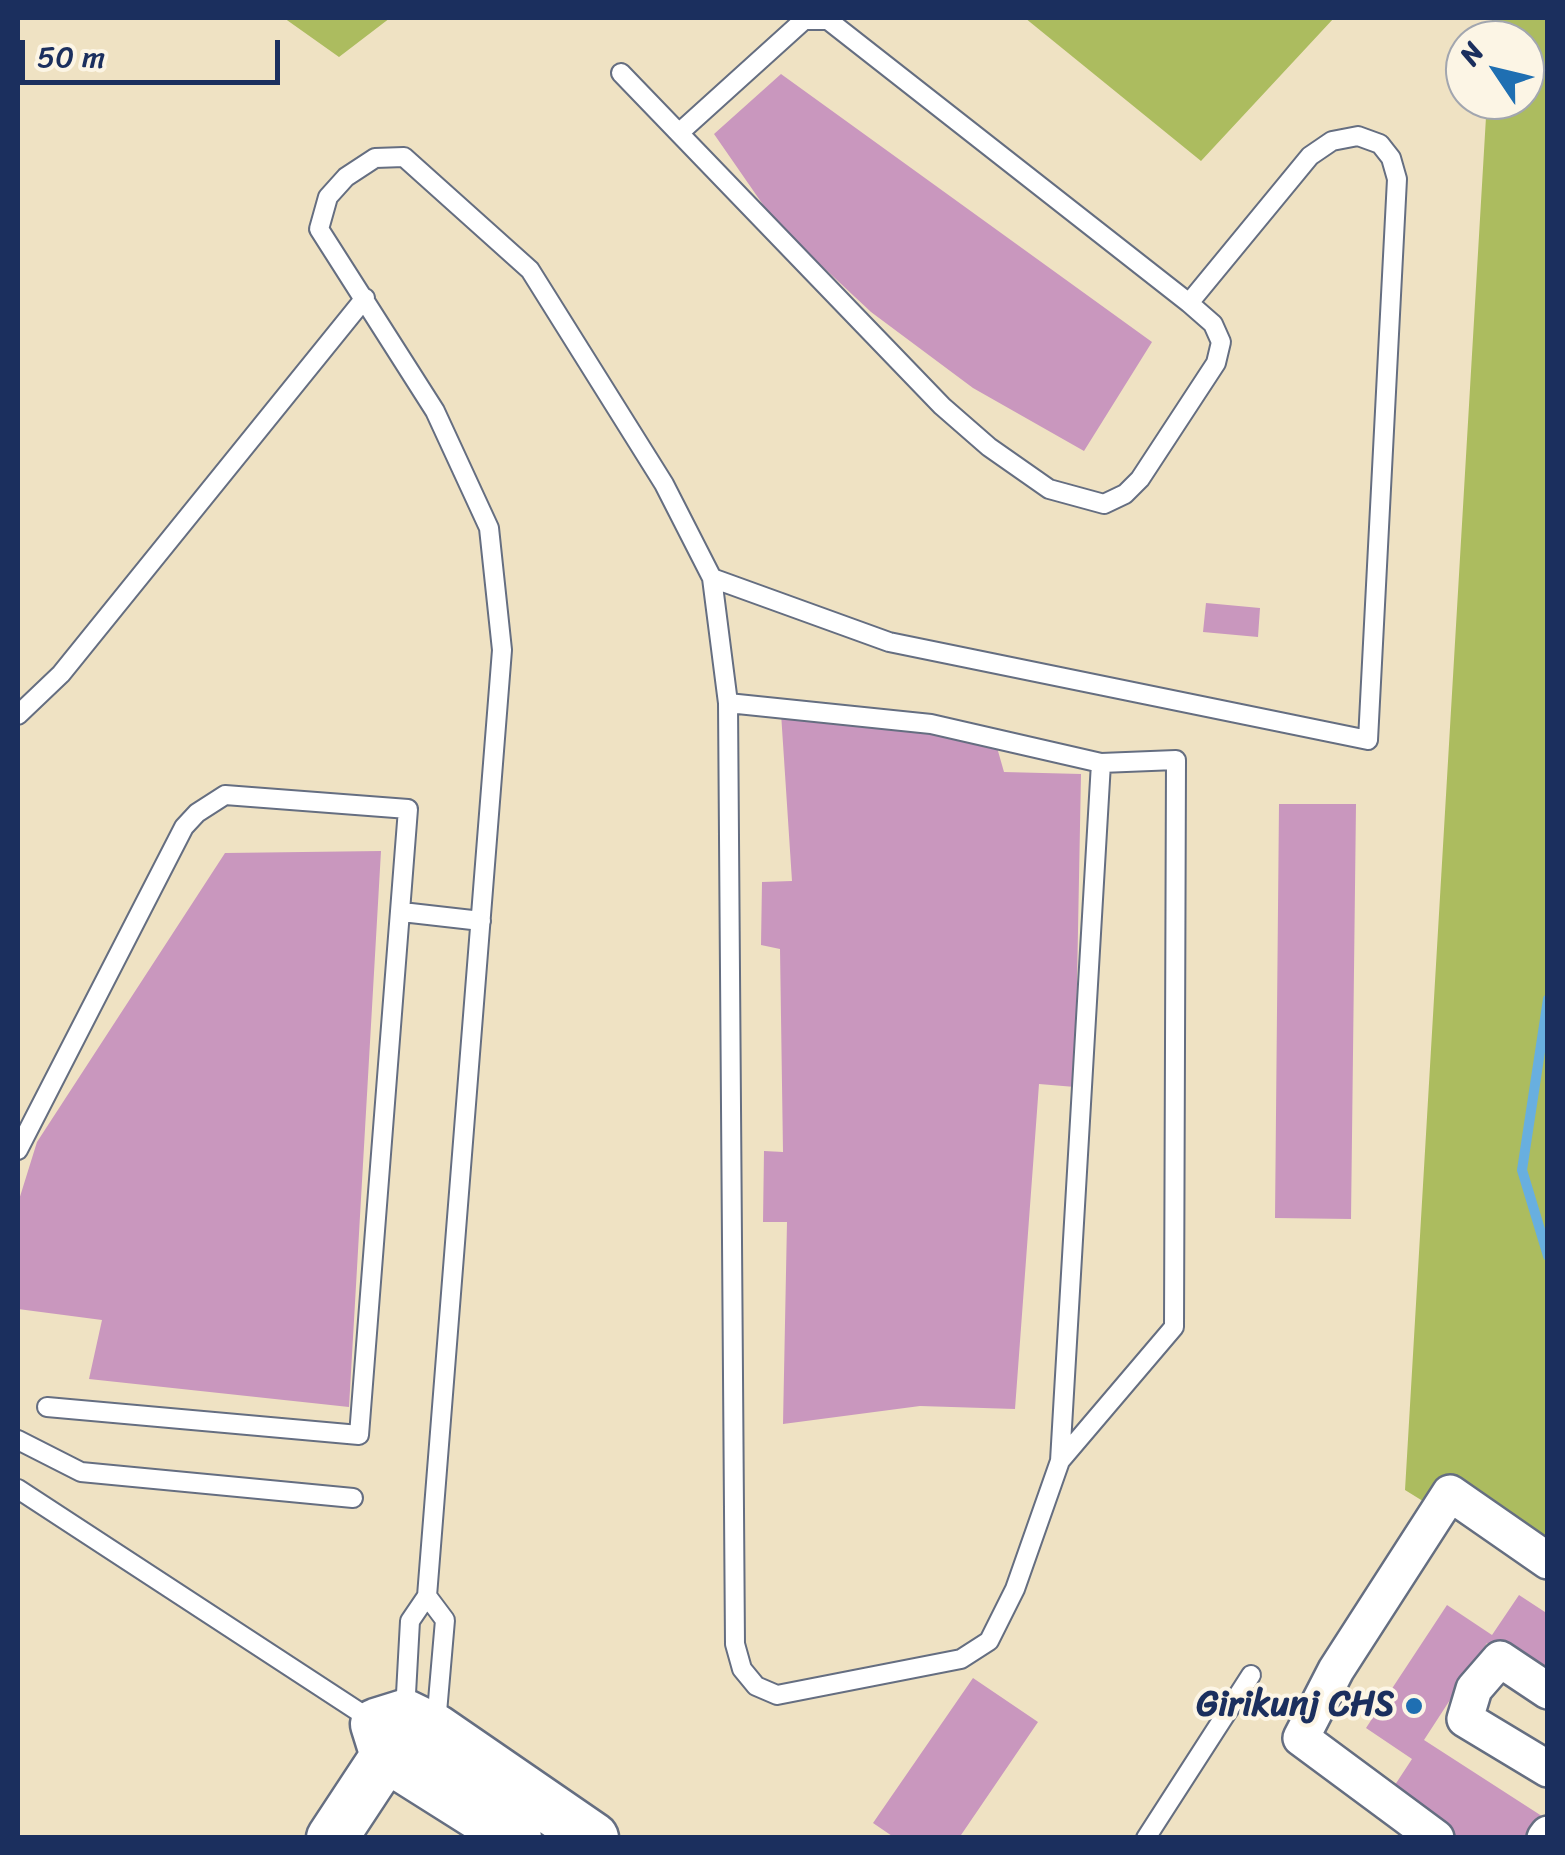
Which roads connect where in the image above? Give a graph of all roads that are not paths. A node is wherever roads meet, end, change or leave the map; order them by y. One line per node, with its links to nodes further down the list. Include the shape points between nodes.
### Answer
1 (622, 73): 2 (lane)
2 (679, 133): 4 (lane, via 804,20 828,20); 4 (lane, via 942,406 1049,489 1080,500 1104,504 1125,494 1216,363 1221,342)
3 (365, 298): 5 (lane, via 319,230 328,197 374,158 404,157 530,270 664,484); 7 (lane, via 61,674); 10 (lane, via 435,411 490,528 502,650)
4 (1190, 302): 5 (lane, via 1310,156 1332,141 1358,136 1380,144 1391,158 1397,179 1368,740 889,642)
5 (712, 578): 6 (lane)
6 (728, 703): 8 (lane, via 931,724); 14 (lane, via 734,1644 742,1669 756,1686 777,1695 961,1659 988,1642 1015,1589)
7 (18, 715)
8 (1101, 763): 14 (lane); 14 (lane, via 1176,760 1174,1327)
9 (402, 912): 10 (lane); 11 (lane, via 406,807 225,795 210,802 184,827); 12 (lane, via 359,1435)
10 (481, 921): 18 (lane)
11 (18, 1150)
12 (47, 1407)
13 (18, 1440): 16 (lane, via 80,1472)
14 (1060, 1461)
15 (18, 1489): 21 (lane)
16 (353, 1498)
17 (1548, 1562): 28 (street, via 1450,1493 1300,1738)
18 (427, 1596): 21 (lane, via 410,1621); 21 (lane, via 445,1620)
19 (1250, 1675): 27 (lane)
20 (1548, 1691): 22 (street, via 1500,1659 1474,1689 1465,1719)
21 (404, 1740): 23 (main road); 24 (main road); 25 (main road); 26 (main road)
22 (1548, 1769)
23 (332, 1838)
24 (374, 1838)
25 (516, 1838)
26 (593, 1838)
27 (1146, 1838)
28 (1436, 1838)

